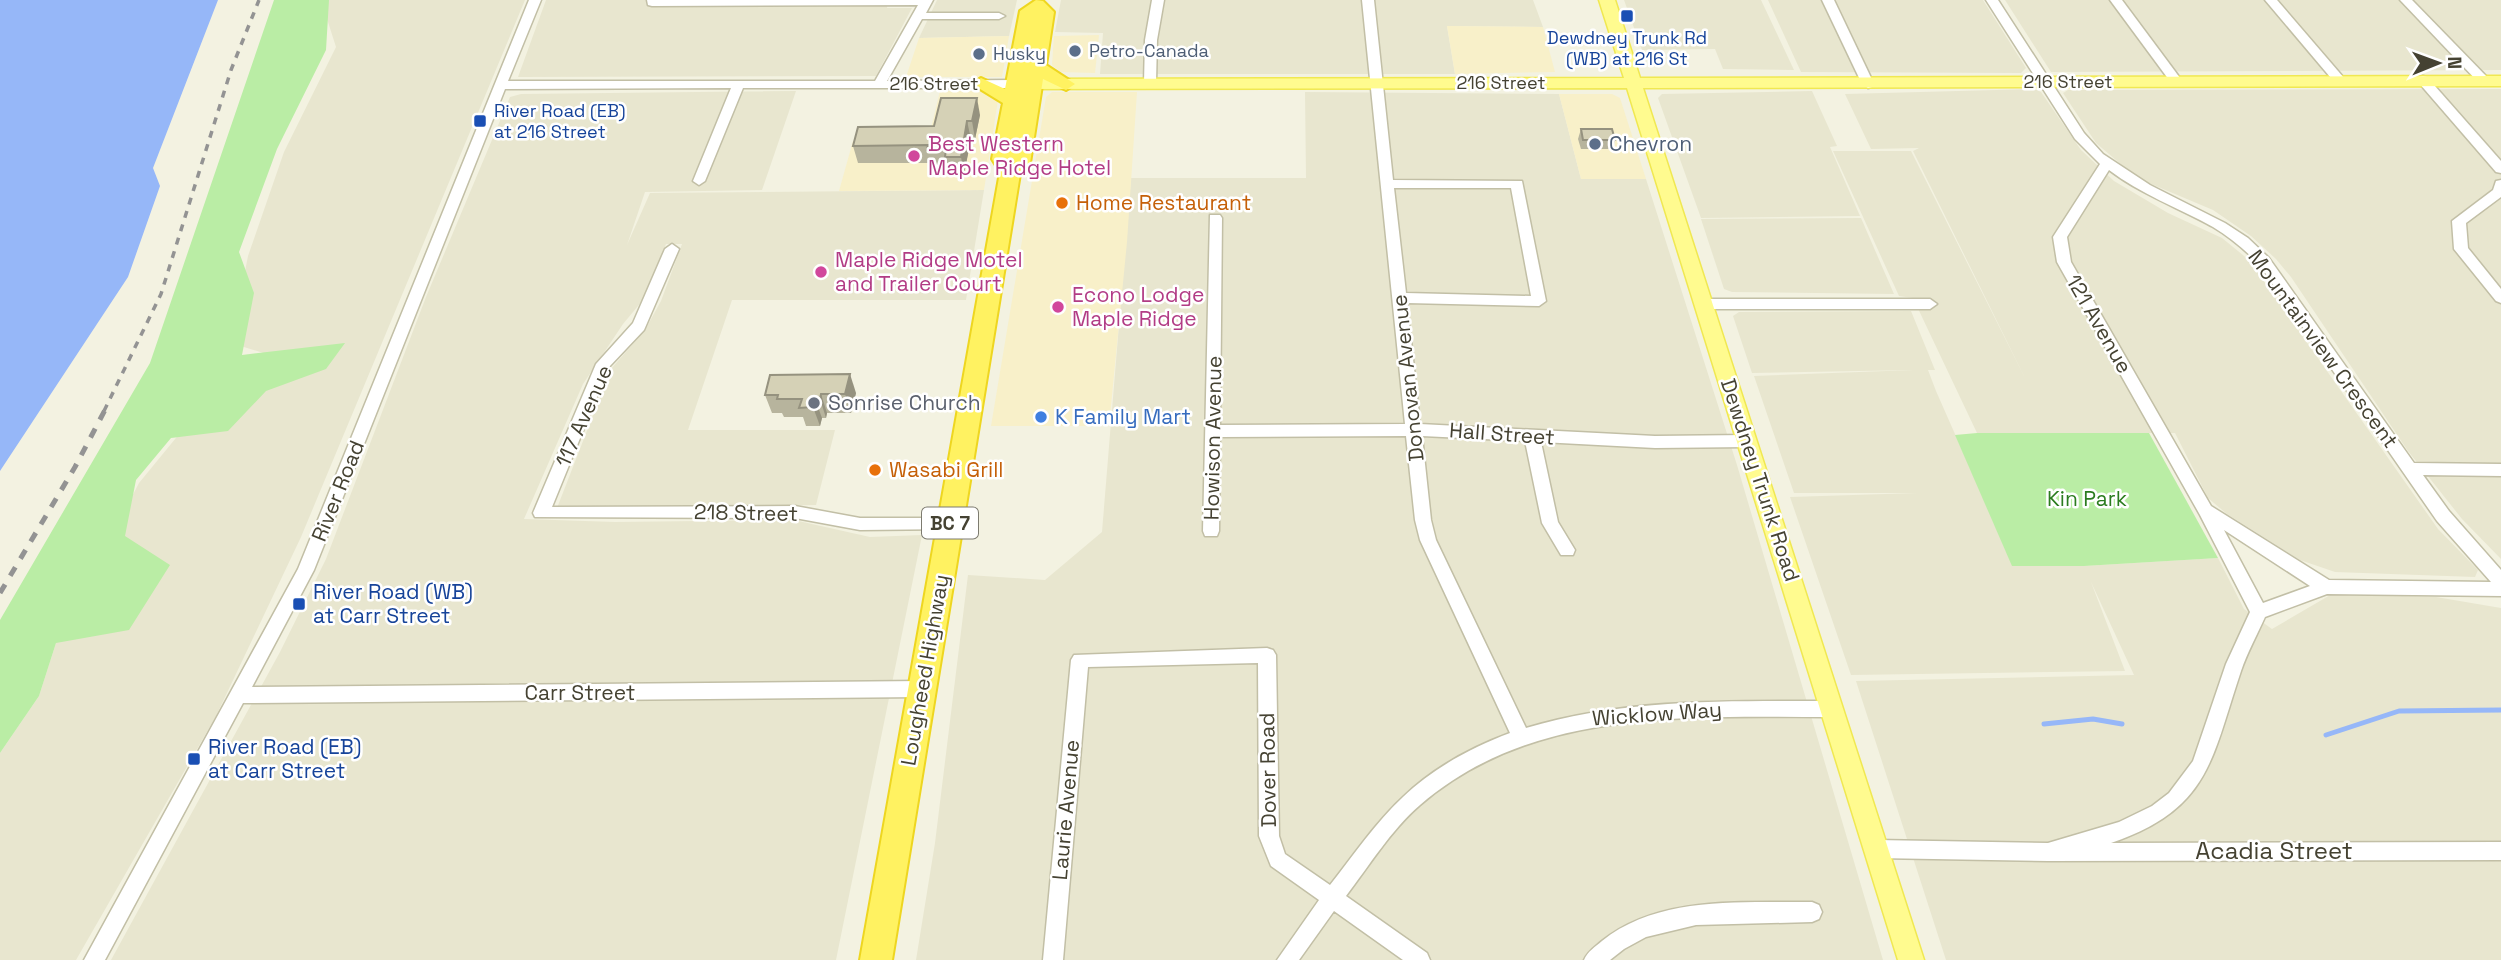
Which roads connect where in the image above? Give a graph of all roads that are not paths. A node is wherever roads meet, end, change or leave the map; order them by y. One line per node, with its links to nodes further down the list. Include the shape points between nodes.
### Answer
1 (535, 0): 28 (street, River Road)
2 (1158, 0): 22 (street)
3 (1368, 0): 23 (street, Donovan Avenue)
4 (1607, 0): 26 (main road, Dewdney Trunk Road)
5 (1828, 0): 27 (street)
6 (1992, 0): 20 (street)
7 (2116, 0): 17 (street)
8 (2271, 0): 18 (street)
9 (2406, 0): 19 (street)
10 (653, 1): 11 (street)
11 (822, 1): 12 (street)
12 (926, 1): 14 (street)
13 (1038, 2): 25 (highway, Lougheed Highway / BC 7, via 1027,13); 25 (highway, Lougheed Highway / BC 7, via 1045,12)
14 (918, 16): 15 (street); 30 (street)
15 (999, 16)
16 (2423, 80): 18 (main road, 216 Street); 19 (main road, 216 Street); 32 (street)
17 (2176, 81): 18 (main road, 216 Street); 20 (main road, 216 Street)
18 (2340, 81)
19 (2492, 81)
20 (2044, 82): 27 (main road, 216 Street); 31 (street, via 2079,136)
21 (1066, 83): 22 (main road, 216 Street); 25 (highway)
22 (1150, 83): 23 (main road, 216 Street)
23 (1378, 83): 26 (main road, 216 Street); 35 (street, Donovan Avenue)
24 (981, 84): 25 (highway); 30 (street, 216 Street)
25 (1024, 84): 33 (highway, Lougheed Highway / BC 7, via 1020,163); 33 (highway, Lougheed Highway / BC 7, via 1002,159)
26 (1633, 84): 27 (main road, 216 Street); 41 (main road, Dewdney Trunk Road)
27 (1868, 84)
28 (501, 85): 29 (street, 216 Street); 60 (street, River Road, via 306,569)
29 (738, 85): 30 (street, 216 Street); 34 (street)
30 (879, 85)
31 (2106, 164): 47 (street, Mountainview Crescent, via 2144,189 2226,228 2257,253); 49 (street, 121 Avenue, via 2060,237 2064,262)
32 (2501, 169)
33 (1010, 172): 51 (highway, Lougheed Highway / BC 7)
34 (699, 181)
35 (1388, 184): 39 (street, Donovan Avenue); 39 (street, via 1517,184 1539,300)
36 (2501, 184): 40 (street, via 2499,192 2459,221 2461,249)
37 (1215, 218): 43 (street, Howison Avenue)
38 (672, 249): 50 (street, 117 Avenue, via 639,326 603,364)
39 (1399, 298): 44 (street, Donovan Avenue)
40 (2501, 298)
41 (1704, 304): 42 (street); 46 (main road, Dewdney Trunk Road)
42 (1930, 304)
43 (1213, 430): 44 (street, Hall Street); 52 (street, Howison Avenue)
44 (1414, 430): 45 (street, Hall Street); 62 (street, Donovan Avenue, via 1428,540)
45 (1532, 436): 46 (street, Hall Street); 53 (street, via 1550,523)
46 (1748, 441): 61 (main road, Dewdney Trunk Road)
47 (2409, 469): 48 (street); 54 (street, Mountainview Crescent, via 2449,525)
48 (2501, 470)
49 (2206, 511): 55 (street, 121 Avenue); 57 (street, 121 Avenue)
50 (541, 513): 51 (street, 218 Street, via 795,512 860,524)
51 (950, 524): 59 (highway, Lougheed Highway / BC 7)
52 (1211, 531)
53 (1567, 550)
54 (2501, 582)
55 (2326, 587): 56 (street); 57 (street)
56 (2501, 589)
57 (2259, 612): 65 (street, Acadia Street, via 2233,669 2199,769 2178,796 2122,831)
58 (1267, 655): 66 (street, Dover Road, via 1271,849 1278,860); 70 (street, Laurie Avenue, via 1080,660)
59 (922, 689): 60 (street, Carr Street); 69 (highway, Lougheed Highway / BC 7)
60 (239, 695): 68 (street, River Road)
61 (1832, 709): 62 (street, Wicklow Way, via 1630,712 1568,722); 63 (main road, Dewdney Trunk Road)
62 (1521, 736): 66 (street, Wicklow Way, via 1459,766 1414,798)
63 (1876, 849): 65 (street, Acadia Street); 74 (main road, Dewdney Trunk Road)
64 (2501, 851): 65 (street, Acadia Street)
65 (2048, 852)
66 (1332, 897): 71 (street, Wicklow Way); 72 (street)
67 (1812, 912): 73 (street, via 1679,916 1620,939)
68 (94, 960)
69 (876, 960)
70 (1053, 960)
71 (1287, 960)
72 (1420, 960)
73 (1594, 960)
74 (1911, 960)

